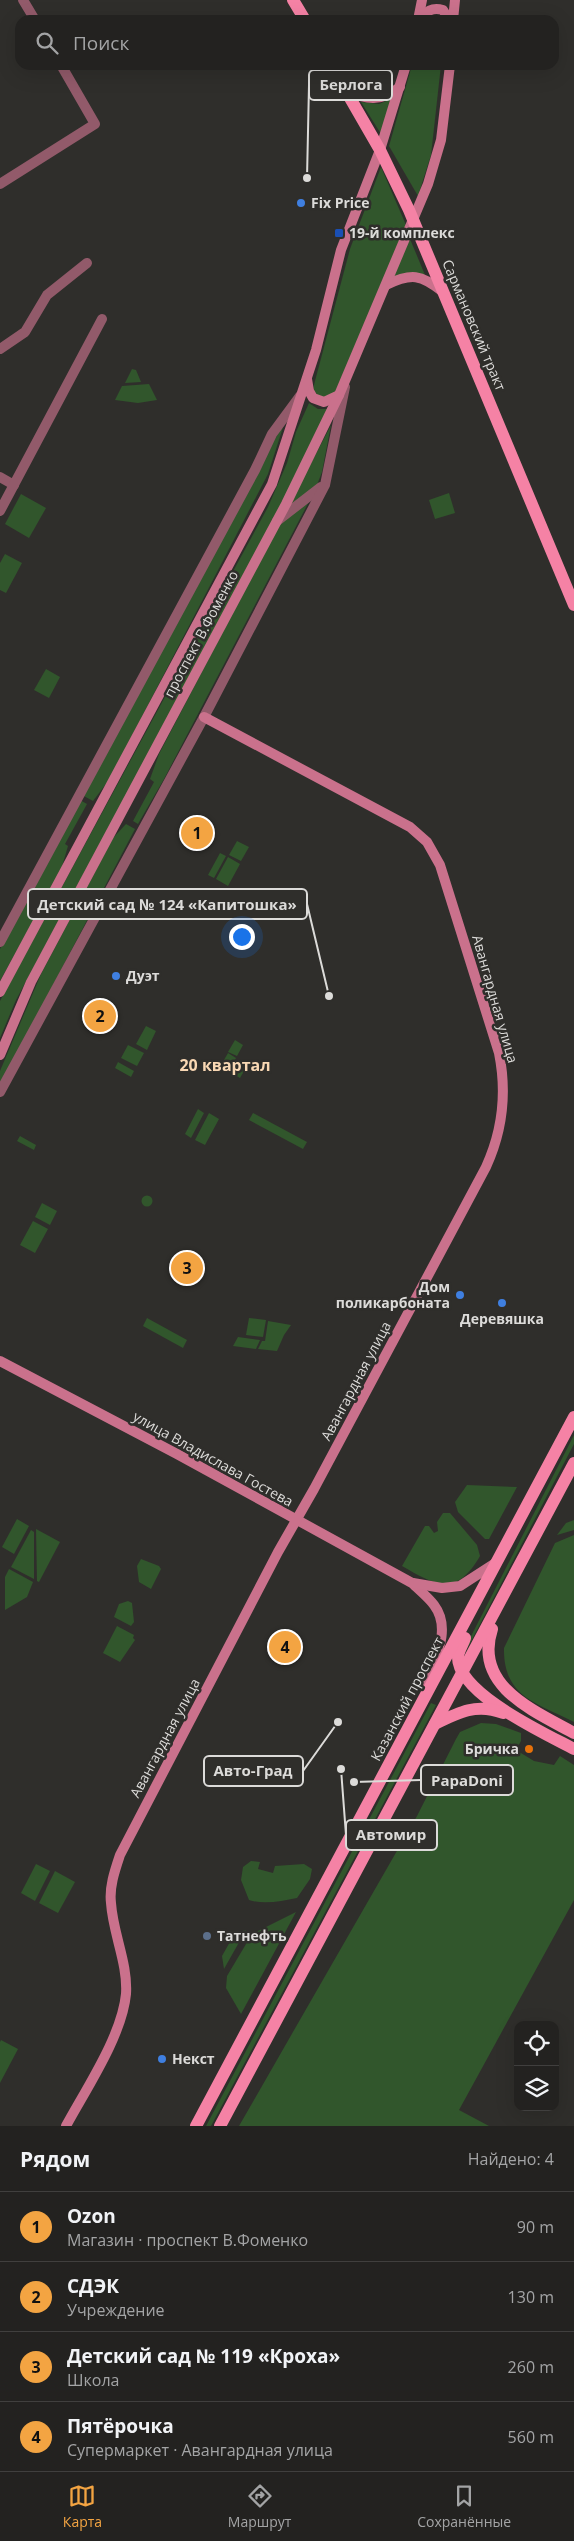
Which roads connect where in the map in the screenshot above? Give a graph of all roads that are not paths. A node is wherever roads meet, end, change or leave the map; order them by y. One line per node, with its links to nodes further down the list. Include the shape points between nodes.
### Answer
1 (23, 0): 5 (street)
2 (293, 0): 6 (main road)
3 (422, 0): 7 (main road)
4 (455, 0): 10 (main road)
5 (32, 15)
6 (302, 15)
7 (420, 15)
8 (424, 15): 9 (main road, via 436,8)
9 (446, 15)
10 (454, 15)
11 (64, 70): 18 (street, via 95,124)
12 (334, 70): 16 (main road, Сармановский тракт)
13 (405, 70): 15 (main road, проспект В.Фоменко)
14 (449, 70): 19 (main road, проспект В.Фоменко, via 441,140)
15 (400, 87): 16 (main road, via 376,100); 17 (main road, проспект В.Фоменко)
16 (346, 91): 17 (main road, Сармановский тракт)
17 (380, 150): 19 (main road, Сармановский тракт); 26 (main road, проспект В.Фоменко, via 341,250)
18 (0, 184)
19 (414, 220): 21 (main road, проспект В.Фоменко); 22 (main road, Сармановский тракт)
20 (87, 263): 24 (street, via 47,295 25,332)
21 (386, 285): 22 (main road, via 412,276 428,280); 25 (main road, проспект В.Фоменко)
22 (442, 292): 34 (main road, Сармановский тракт)
23 (102, 319): 30 (street)
24 (0, 349)
25 (348, 373): 28 (main road, проспект В.Фоменко); 31 (street)
26 (307, 378): 27 (main road, проспект В.Фоменко); 28 (main road, via 313,398 324,402)
27 (302, 393): 36 (street, via 272,434); 37 (main road, проспект В.Фоменко, via 272,484)
28 (339, 395): 33 (main road, проспект В.Фоменко)
29 (0, 477): 30 (street)
30 (14, 485): 32 (street)
31 (325, 485): 33 (street); 35 (street)
32 (0, 511)
33 (276, 522): 38 (main road, проспект В.Фоменко, via 31,982)
34 (574, 605)
35 (204, 718): 39 (street); 43 (main road, Авангардная улица, via 410,827 427,842 440,864 502,1071 502,1117 492,1155)
36 (0, 942)
37 (0, 992)
38 (0, 1055)
39 (0, 1092)
40 (0, 1361): 43 (main road, улица Владислава Гостева)
41 (574, 1417): 44 (main road, Казанский проспект)
42 (574, 1464): 46 (main road)
43 (296, 1521): 45 (main road, улица Владислава Гостева); 54 (main road, Авангардная улица, via 120,1855 110,1902 126,1970 126,1995 118,2029)
44 (498, 1562): 45 (main road, улица Владислава Гостева, via 460,1586 442,1588); 47 (main road, Казанский проспект)
45 (412, 1583): 49 (main road, улица Владислава Гостева, via 434,1604 442,1625 438,1652)
46 (500, 1604): 48 (main road); 52 (main road, via 489,1637 492,1669 499,1681 525,1706)
47 (469, 1616): 48 (main road, via 458,1656); 49 (main road, Казанский проспект)
48 (463, 1673): 50 (main road, via 476,1689); 51 (main road)
49 (421, 1704): 55 (main road, Казанский проспект)
50 (518, 1718): 51 (main road, via 491,1708 475,1708); 53 (main road)
51 (435, 1724): 56 (main road)
52 (574, 1733)
53 (574, 1749)
54 (66, 2126)
55 (196, 2126)
56 (220, 2126)

